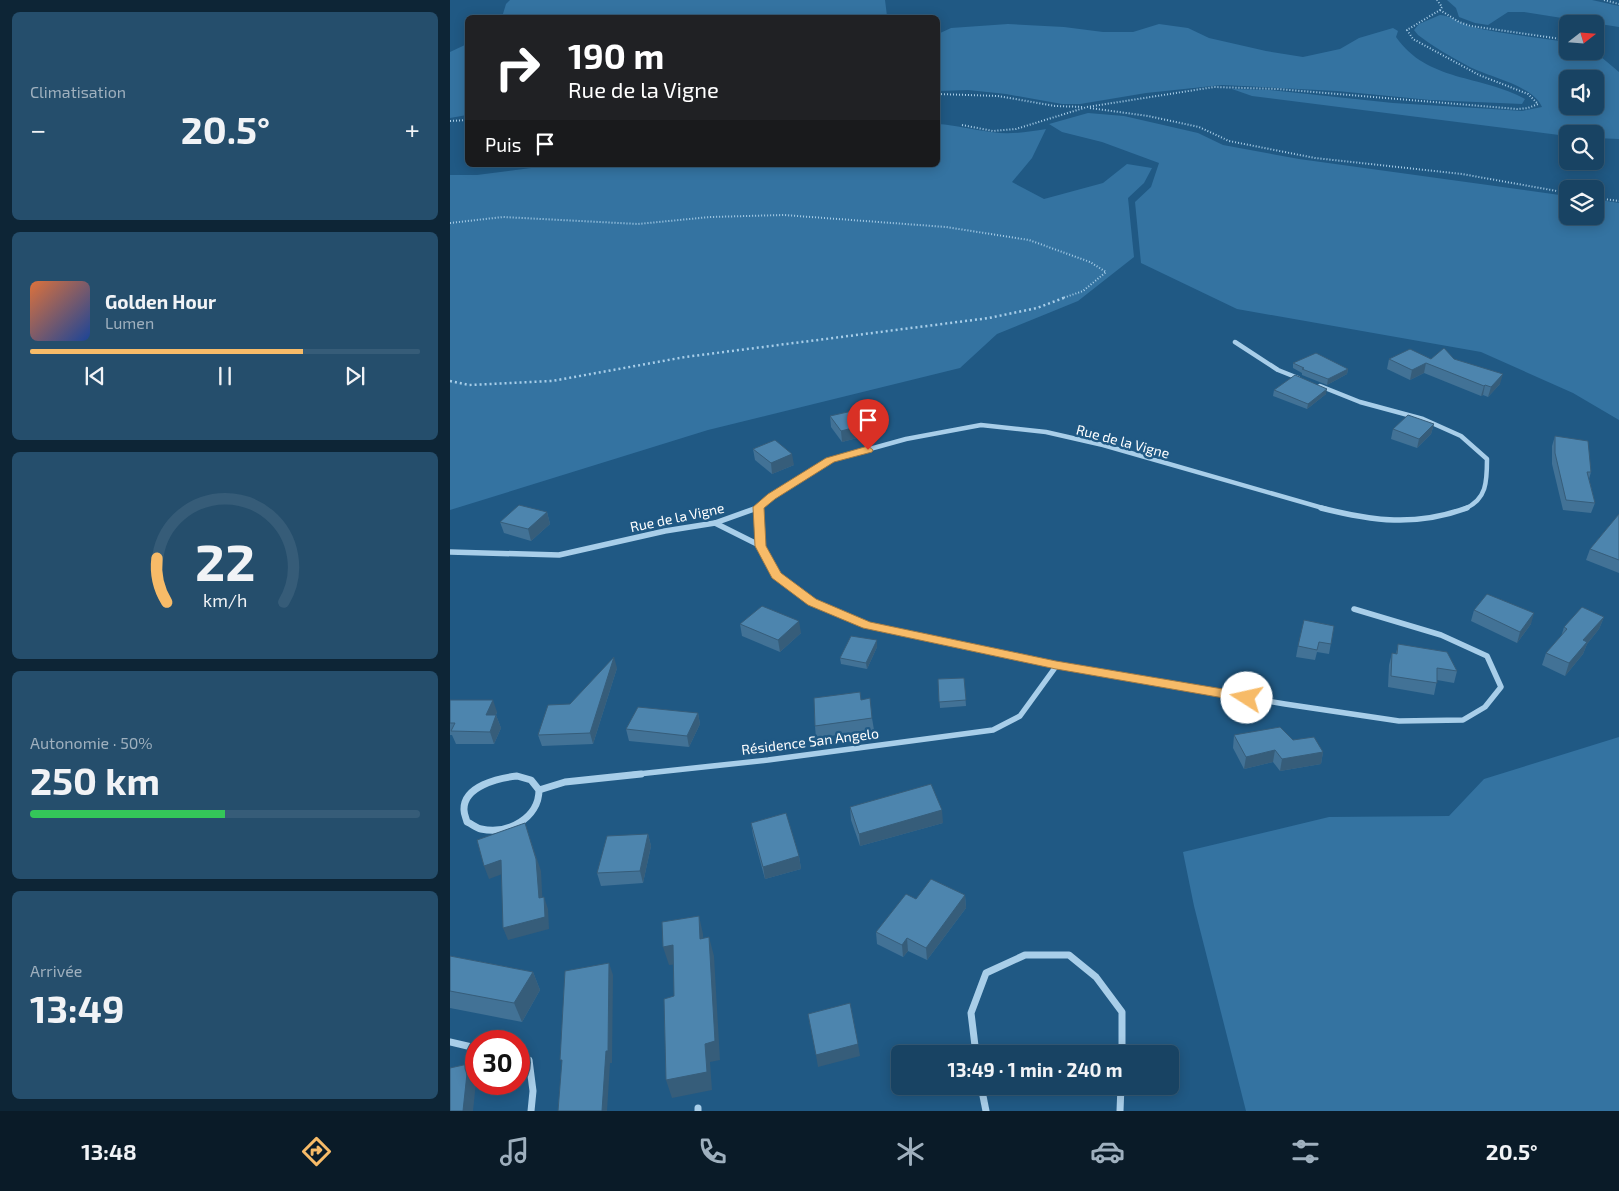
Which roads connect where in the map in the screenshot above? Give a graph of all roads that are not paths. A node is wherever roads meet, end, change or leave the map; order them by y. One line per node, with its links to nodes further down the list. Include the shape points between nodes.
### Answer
1 (1235, 342): 2 (street, via 1278,370)
2 (1305, 380)
3 (1314, 384): 4 (street, Rue de la Vigne, via 1360,402 1423,419 1461,436 1487,459 1487,484 1474,505 1445,516 1401,521 1363,518 1103,445 1046,432 981,425 906,439 830,460)
4 (759, 507): 5 (street, Rue de la Vigne); 6 (street)
5 (715, 523): 6 (street); 7 (street, Rue de la Vigne, via 558,554)
6 (761, 546): 9 (street, via 776,576 812,602 868,625)
7 (450, 552)
8 (1354, 609): 9 (street, via 1441,635 1487,656 1501,687 1485,707 1463,720 1399,721)
9 (1056, 665): 10 (street, Résidence San Angelo, via 1020,716 993,730 768,760 564,782)
10 (539, 790): 10 (street, via 531,780 517,776 499,778 482,785 470,797 464,810 468,822 479,829 496,831 514,826 530,815 538,803)
11 (450, 1042): 12 (street)
12 (465, 1045)
13 (975, 1045): 14 (street, via 971,1013 986,973 1026,955 1069,955 1096,976 1122,1012)
14 (1122, 1045)
15 (530, 1068): 18 (street)
16 (983, 1095): 19 (street)
17 (1121, 1095): 20 (street)
18 (531, 1111)
19 (986, 1111)
20 (1120, 1111)

